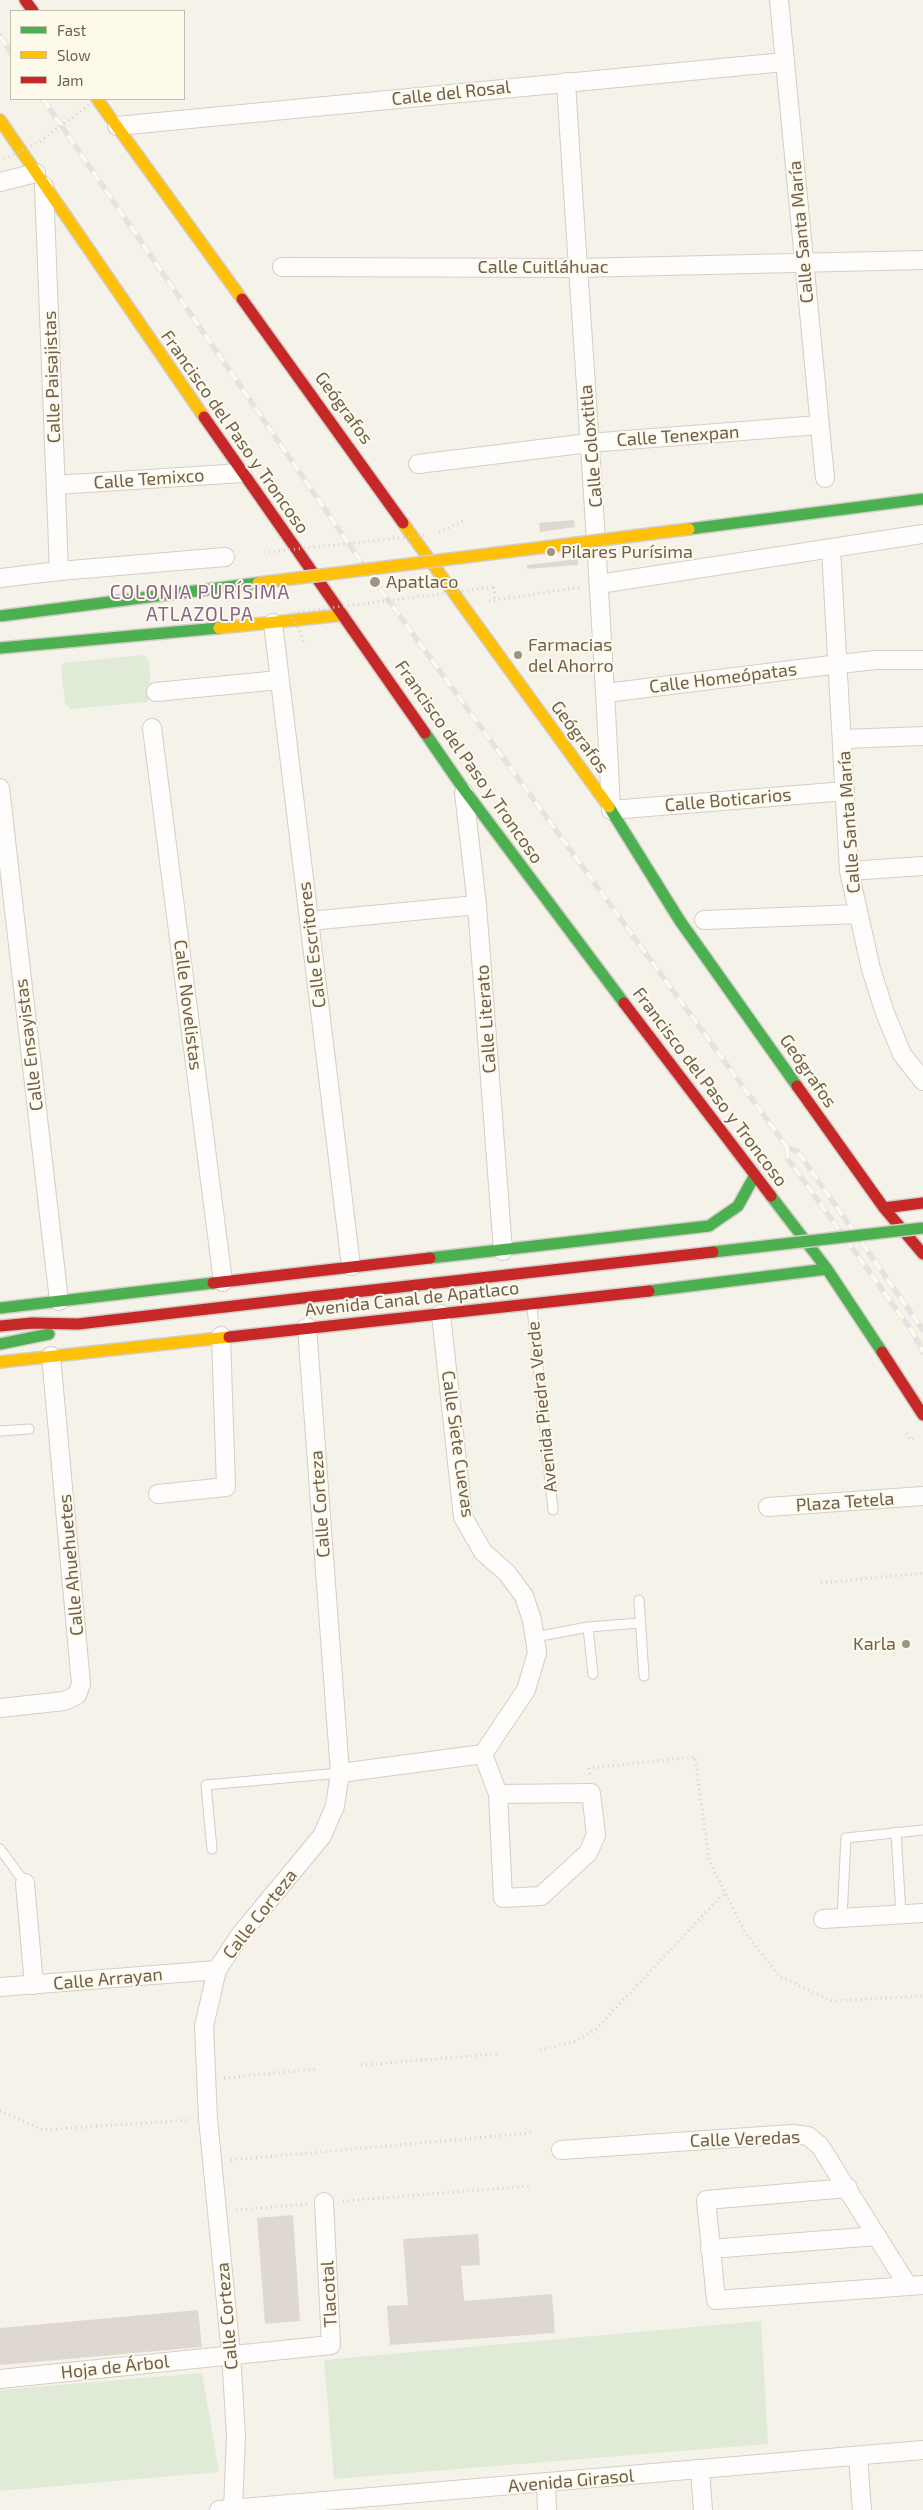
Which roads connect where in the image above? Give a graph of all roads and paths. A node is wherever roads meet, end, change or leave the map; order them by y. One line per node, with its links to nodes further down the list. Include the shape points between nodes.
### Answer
1 (779, 0): 2 (street, Calle Santa María)
2 (784, 62): 3 (street, Calle del Rosal); 12 (street, Calle Santa María)
3 (566, 82): 7 (street, Calle del Rosal); 14 (street, Calle Coloxtitla)
4 (96, 100): 8 (path, bridge, via 39,142)
5 (98, 100): 7 (main road, Geógrafos)
6 (0, 120): 9 (main road, Francisco del Paso y Troncoso)
7 (117, 126): 33 (main road, Geógrafos)
8 (4, 159)
9 (40, 179): 10 (street); 19 (main road, Francisco del Paso y Troncoso); 20 (street, Calle Paisajistas)
10 (0, 182)
11 (923, 260): 12 (street, Calle Cuitláhuac)
12 (804, 264): 14 (street, Calle Cuitláhuac); 15 (street, Calle Santa María)
13 (282, 267): 14 (street, Calle Cuitláhuac)
14 (578, 268): 16 (street, Calle Coloxtitla)
15 (818, 425): 16 (street, Calle Tenexpan); 18 (street, Calle Santa María)
16 (589, 443): 17 (street, Calle Tenexpan); 31 (street, Calle Coloxtitla, via 596,506)
17 (418, 464)
18 (824, 471)
19 (242, 473): 20 (street, Calle Temixco); 34 (main road, Francisco del Paso y Troncoso)
20 (56, 485): 29 (street, Calle Paisajistas)
21 (923, 500): 35 (main road, bridge)
22 (463, 521): 23 (path)
23 (438, 532)
24 (923, 534): 26 (street)
25 (426, 536): 27 (path, bridge)
26 (831, 549): 31 (street); 40 (street, Calle Santa María)
27 (269, 552)
28 (226, 556): 29 (street)
29 (60, 571): 30 (street)
30 (0, 578)
31 (599, 584): 32 (path); 43 (street, Calle Coloxtitla)
32 (495, 600): 33 (path); 37 (path, bridge, via 494,588 290,613)
33 (464, 605): 50 (main road, Geógrafos)
34 (343, 615): 36 (main road); 48 (main road, Francisco del Paso y Troncoso)
35 (0, 616)
36 (273, 623): 38 (main road); 41 (street, Calle Escritores)
37 (304, 642)
38 (0, 648)
39 (923, 660): 40 (street, Calle Homeópatas)
40 (839, 664): 43 (street, Calle Homeópatas); 46 (street, Calle Santa María)
41 (279, 680): 42 (street); 56 (street, Calle Escritores)
42 (156, 692)
43 (606, 692): 50 (street, Calle Coloxtitla)
44 (152, 728): 68 (street, Calle Novelistas)
45 (923, 736): 46 (street)
46 (843, 739): 49 (street, Calle Santa María)
47 (0, 788): 69 (street, Calle Ensayistas)
48 (463, 788): 53 (street, Calle Literato); 58 (main road, Francisco del Paso y Troncoso)
49 (845, 791): 50 (street, Calle Boticarios); 52 (street, Calle Santa María)
50 (611, 810): 60 (main road, Geógrafos, via 680,921)
51 (923, 866): 52 (street)
52 (849, 871): 54 (street, Calle Santa María)
53 (477, 905): 56 (street); 63 (street, Calle Literato)
54 (858, 914): 55 (street); 57 (street, Calle Santa María, via 885,1013 902,1054)
55 (704, 920)
56 (309, 921): 65 (street, Calle Escritores)
57 (923, 1081)
58 (755, 1175): 62 (main road, via 732,1214 709,1226); 66 (main road, Francisco del Paso y Troncoso)
59 (923, 1203): 60 (main road)
60 (884, 1208): 64 (main road)
61 (923, 1228): 73 (main road, bridge)
62 (662, 1232): 63 (main road); 67 (main road, via 676,1243 684,1259)
63 (504, 1251): 65 (main road)
64 (923, 1254)
65 (351, 1266): 68 (main road)
66 (826, 1269): 67 (main road, Avenida Canal de Apatlaco); 80 (main road, Francisco del Paso y Troncoso)
67 (680, 1278): 70 (main road, Avenida Canal de Apatlaco)
68 (223, 1282): 69 (main road)
69 (59, 1301): 71 (main road)
70 (531, 1305): 72 (main road, Avenida Canal de Apatlaco); 86 (lane, Avenida Piedra Verde)
71 (0, 1308)
72 (441, 1314): 75 (main road, Avenida Canal de Apatlaco); 92 (street, Calle Siete Cuevas, via 463,1517 483,1552 507,1573 524,1596)
73 (78, 1324): 74 (main road, via 32,1322); 77 (main road, via 35,1339)
74 (0, 1326)
75 (307, 1327): 76 (main road, Avenida Canal de Apatlaco); 97 (street, Calle Corteza)
76 (221, 1336): 78 (main road, Avenida Canal de Apatlaco); 83 (street, via 226,1487)
77 (0, 1344)
78 (51, 1356): 79 (main road, Avenida Canal de Apatlaco); 95 (street, Calle Ahuehuetes, via 81,1684 77,1695 64,1701)
79 (0, 1362)
80 (923, 1415)
81 (29, 1429): 82 (lane)
82 (0, 1431)
83 (158, 1494)
84 (923, 1496): 85 (street, Plaza Tetela)
85 (768, 1508)
86 (554, 1510)
87 (923, 1573): 88 (path)
88 (821, 1583)
89 (639, 1600): 90 (lane)
90 (640, 1622): 91 (lane); 94 (lane)
91 (588, 1627): 92 (lane); 93 (lane)
92 (535, 1637): 96 (street, Calle Siete Cuevas, via 537,1653 526,1690)
93 (592, 1674)
94 (644, 1676)
95 (0, 1708)
96 (483, 1754): 97 (street); 99 (street)
97 (340, 1772): 103 (lane, via 206,1785); 110 (street, Calle Corteza, via 335,1806 322,1836 240,1935)
98 (591, 1793): 99 (street); 99 (street, via 596,1835 588,1853 541,1896 503,1898); 105 (path, via 589,1768 695,1757 709,1860)
99 (498, 1794)
100 (923, 1830): 101 (lane)
101 (896, 1832): 107 (lane); 108 (lane, via 846,1838)
102 (0, 1849): 104 (lane)
103 (212, 1849)
104 (26, 1883): 111 (street)
105 (725, 1892): 113 (path, via 745,1932 779,1976 832,2001); 114 (path, via 595,2030 573,2042)
106 (923, 1913): 107 (street)
107 (901, 1914): 108 (street)
108 (842, 1918): 109 (street)
109 (824, 1919)
110 (217, 1970): 111 (street, Calle Arrayan); 118 (street, Calle Corteza, via 204,2026)
111 (34, 1985): 112 (street, Calle Arrayan)
112 (0, 1987)
113 (923, 1996)
114 (540, 2050)
115 (497, 2054): 116 (path)
116 (361, 2065)
117 (317, 2069): 118 (path)
118 (206, 2080): 120 (street, Calle Corteza)
119 (0, 2110): 120 (path, via 43,2130)
120 (208, 2119): 123 (street, Calle Corteza)
121 (531, 2133): 123 (path)
122 (561, 2150): 125 (street, Calle Veredas, via 792,2134 808,2136 820,2146)
123 (213, 2161): 127 (street, Calle Corteza)
124 (530, 2186): 126 (path)
125 (848, 2188): 128 (street, Calle Veredas); 129 (street, via 706,2200)
126 (324, 2202): 127 (path); 131 (street, Tlacotal, via 331,2344)
127 (218, 2212): 131 (street, Calle Corteza)
128 (877, 2236): 129 (street); 130 (street, Calle Veredas)
129 (710, 2249): 130 (street, via 716,2300)
130 (915, 2286)
131 (231, 2354): 132 (street, Hoja de Árbol); 138 (street, Calle Corteza, via 236,2435)
132 (0, 2380)
133 (923, 2450): 134 (street, Avenida Girasol)
134 (858, 2457): 135 (street, Avenida Girasol); 141 (street)
135 (700, 2471): 136 (street, Avenida Girasol); 140 (street)
136 (546, 2483): 137 (street, Avenida Girasol); 139 (street)
137 (388, 2503): 138 (street, Avenida Girasol)
138 (228, 2510)
139 (547, 2510)
140 (703, 2510)
141 (862, 2510)

